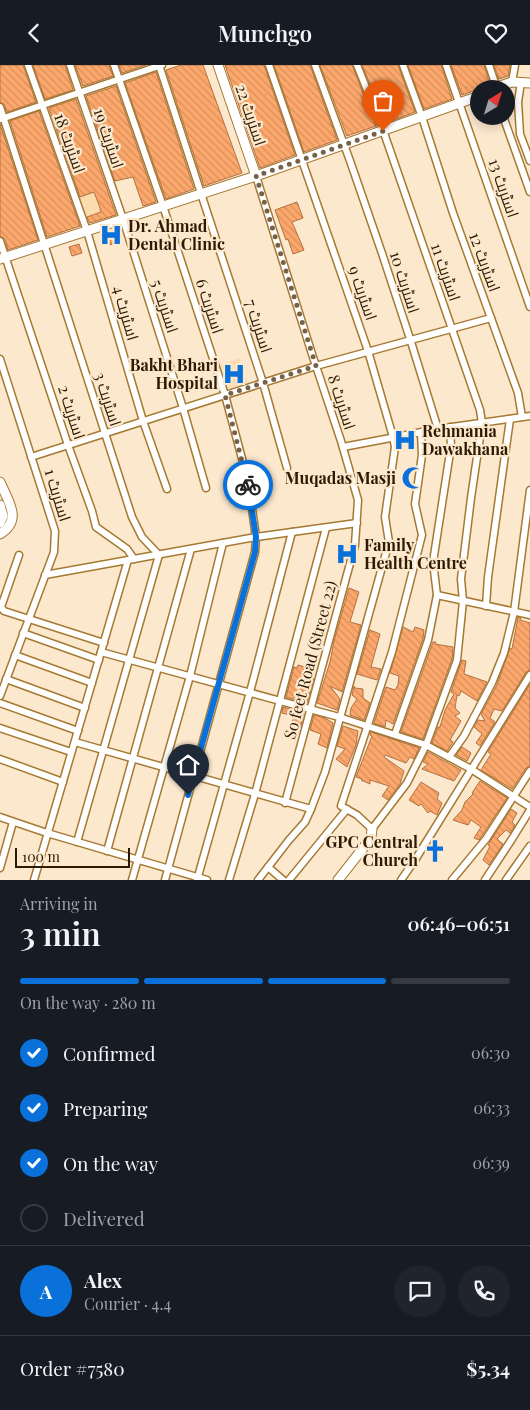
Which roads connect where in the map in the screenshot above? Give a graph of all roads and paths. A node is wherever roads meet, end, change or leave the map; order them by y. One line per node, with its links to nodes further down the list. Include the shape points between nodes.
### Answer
1 (28, 65): 21 (street, اسٹریٹ 18)
2 (70, 65): 18 (street, اسٹریٹ 19)
3 (114, 65): 13 (street, اسٹریٹ 6)
4 (160, 65): 13 (street); 32 (street, اسٹریٹ 7)
5 (218, 65): 30 (street, اسٹریٹ 22)
6 (269, 65): 28 (street, اسٹریٹ 9)
7 (315, 65): 27 (street, اسٹریٹ 10)
8 (357, 65): 26 (street, اسٹریٹ 11)
9 (403, 65): 23 (street, اسٹریٹ 12)
10 (446, 65): 17 (street, اسٹریٹ 13)
11 (489, 65): 14 (street)
12 (515, 65): 15 (street)
13 (119, 79): 18 (street); 33 (street, اسٹریٹ 6)
14 (494, 80)
15 (521, 82): 29 (street, via 518,102 520,134)
16 (469, 87): 17 (path)
17 (456, 91): 20 (street, اسٹریٹ 13)
18 (79, 93): 21 (street); 34 (street, اسٹریٹ 19)
19 (470, 100): 20 (street)
20 (461, 104): 23 (street); 39 (street, اسٹریٹ 13)
21 (42, 105): 24 (street); 35 (street, اسٹریٹ 18)
22 (0, 107): 24 (street, اسٹریٹ 3)
23 (422, 117): 26 (street); 40 (street, اسٹریٹ 12)
24 (2, 119): 37 (street, اسٹریٹ 3)
25 (506, 125): 31 (street)
26 (383, 131): 27 (street); 41 (street, اسٹریٹ 11)
27 (344, 144): 28 (street); 42 (street, اسٹریٹ 10)
28 (303, 159): 30 (street); 43 (street, اسٹریٹ 9)
29 (530, 161)
30 (256, 176): 32 (street); 45 (street, اسٹریٹ 8)
31 (530, 192)
32 (201, 194): 33 (street); 46 (street, اسٹریٹ 7)
33 (163, 206): 34 (street); 47 (street, اسٹریٹ 6)
34 (123, 219): 35 (street); 48 (street, اسٹریٹ 5)
35 (87, 231): 37 (street); 52 (street, اسٹریٹ 4)
36 (0, 241): 38 (street, اسٹریٹ 2)
37 (44, 244): 38 (street); 57 (street, اسٹریٹ 3)
38 (3, 258): 59 (street, اسٹریٹ 2)
39 (530, 307)
40 (491, 318): 41 (street); 49 (street, اسٹریٹ 12, via 518,393)
41 (451, 329): 42 (street); 53 (street, اسٹریٹ 11)
42 (410, 340): 43 (street); 55 (street, اسٹریٹ 10)
43 (368, 351): 45 (street); 58 (street, اسٹریٹ 9)
44 (0, 359): 61 (street, اسٹریٹ 1)
45 (316, 366): 46 (street); 60 (street, اسٹریٹ 8)
46 (263, 383): 47 (street); 62 (street, اسٹریٹ 7)
47 (225, 395): 48 (street); 73 (street, اسٹریٹ 6, via 248,481)
48 (183, 408): 52 (street); 64 (street, اسٹریٹ 5)
49 (522, 417): 50 (street); 51 (street)
50 (530, 417)
51 (510, 419): 53 (street); 82 (street)
52 (143, 421): 57 (street); 65 (street, اسٹریٹ 4)
53 (482, 423): 54 (street); 81 (street, via 470,500 462,579)
54 (450, 427): 55 (street); 80 (street, via 451,446 433,562)
55 (438, 429): 56 (street)
56 (421, 432): 58 (street); 105 (street, via 422,455 415,504 422,535 392,653)
57 (105, 433): 59 (street); 77 (street, اسٹریٹ 3, via 132,517 142,537)
58 (394, 437): 60 (street); 104 (street, اسٹریٹ 9, via 384,517 390,542)
59 (68, 445): 61 (street); 78 (street, اسٹریٹ 2, via 96,527 126,549)
60 (343, 447): 69 (street, اسٹریٹ 8, via 358,500)
61 (31, 457): 79 (street, اسٹریٹ 1, via 55,531 54,551)
62 (287, 468)
63 (0, 482): 72 (street, via 13,514 12,523)
64 (206, 488)
65 (167, 489)
66 (530, 490): 83 (street)
67 (0, 505): 68 (street, via 3,517)
68 (0, 523)
69 (357, 523): 70 (street); 103 (street, So feet Road (Street 22), via 355,545)
70 (326, 528): 71 (street); 100 (street)
71 (292, 532): 73 (street); 98 (street)
72 (0, 534)
73 (256, 537): 74 (street); 97 (street, اسٹریٹ 6, via 255,552)
74 (223, 543): 75 (street); 94 (street)
75 (191, 549): 77 (street); 92 (street)
76 (19, 555): 85 (street, via 1,607)
77 (159, 555): 78 (street); 90 (street)
78 (131, 560): 79 (street); 87 (street)
79 (45, 575): 85 (street, اسٹریٹ 1)
80 (437, 595): 81 (street); 108 (street, via 432,624)
81 (463, 601): 82 (street); 110 (street, via 457,661)
82 (486, 606): 83 (street)
83 (514, 612): 84 (street); 113 (street, via 504,653 492,683)
84 (530, 615)
85 (29, 619): 86 (street, اسٹریٹ 1); 87 (street)
86 (23, 633): 89 (street, اسٹریٹ 1); 91 (street)
87 (104, 643): 88 (street)
88 (101, 652): 90 (street); 91 (street)
89 (15, 655): 95 (street, اسٹریٹ 1); 96 (street)
90 (129, 659): 92 (street); 111 (street)
91 (99, 660): 96 (street)
92 (158, 667): 94 (street); 115 (street)
93 (530, 675): 117 (street)
94 (190, 676): 97 (street); 116 (street)
95 (6, 679): 99 (street, اسٹریٹ 1); 102 (street)
96 (92, 683): 102 (street)
97 (219, 684): 98 (street); 119 (street, اسٹریٹ 6)
98 (250, 693): 100 (street); 121 (street)
99 (0, 696)
100 (280, 701): 103 (street); 122 (street)
101 (0, 703): 107 (street)
102 (85, 707): 107 (street)
103 (311, 709): 104 (street); 124 (street, So feet Road (Street 22))
104 (340, 717): 105 (street); 126 (street, اسٹریٹ 9)
105 (367, 726): 108 (street); 127 (street, via 342,806)
106 (0, 728): 112 (street)
107 (78, 731): 109 (street)
108 (395, 734): 110 (street)
109 (75, 742): 111 (street); 112 (street)
110 (426, 745): 113 (street); 130 (street, via 407,783)
111 (103, 750): 115 (street); 132 (street)
112 (71, 752): 120 (street)
113 (449, 757): 117 (street)
114 (0, 759): 120 (street)
115 (132, 759): 116 (street); 134 (street)
116 (165, 768): 119 (street); 135 (street)
117 (471, 769): 123 (street); 149 (street)
118 (530, 771): 123 (street)
119 (193, 776): 121 (street); 138 (street, اسٹریٹ 6)
120 (63, 782): 131 (street)
121 (224, 785): 122 (street); 139 (street)
122 (254, 794): 124 (street); 144 (street)
123 (513, 796): 125 (street); 150 (street, via 486,839)
124 (285, 803): 126 (street)
125 (530, 808): 151 (street)
126 (311, 809): 136 (street, اسٹریٹ 9, via 305,822)
127 (347, 809): 130 (street); 147 (street)
128 (0, 817): 129 (street)
129 (13, 822): 131 (street); 137 (street)
130 (372, 829): 148 (street, via 371,837)
131 (47, 833): 132 (street); 140 (street)
132 (77, 842): 134 (street)
133 (530, 846): 152 (street)
134 (107, 851): 135 (street)
135 (137, 860): 138 (street); 141 (street)
136 (268, 867): 145 (street, اسٹریٹ 9); 146 (street)
137 (0, 868)
138 (168, 869): 139 (street); 142 (street, اسٹریٹ 6)
139 (197, 879): 143 (street)
140 (34, 880)
141 (132, 880)
142 (165, 880)
143 (207, 880)
144 (229, 880)
145 (258, 880)
146 (283, 880)
147 (290, 880)
148 (338, 880)
149 (401, 880)
150 (452, 880)
151 (485, 880)
152 (506, 880)

